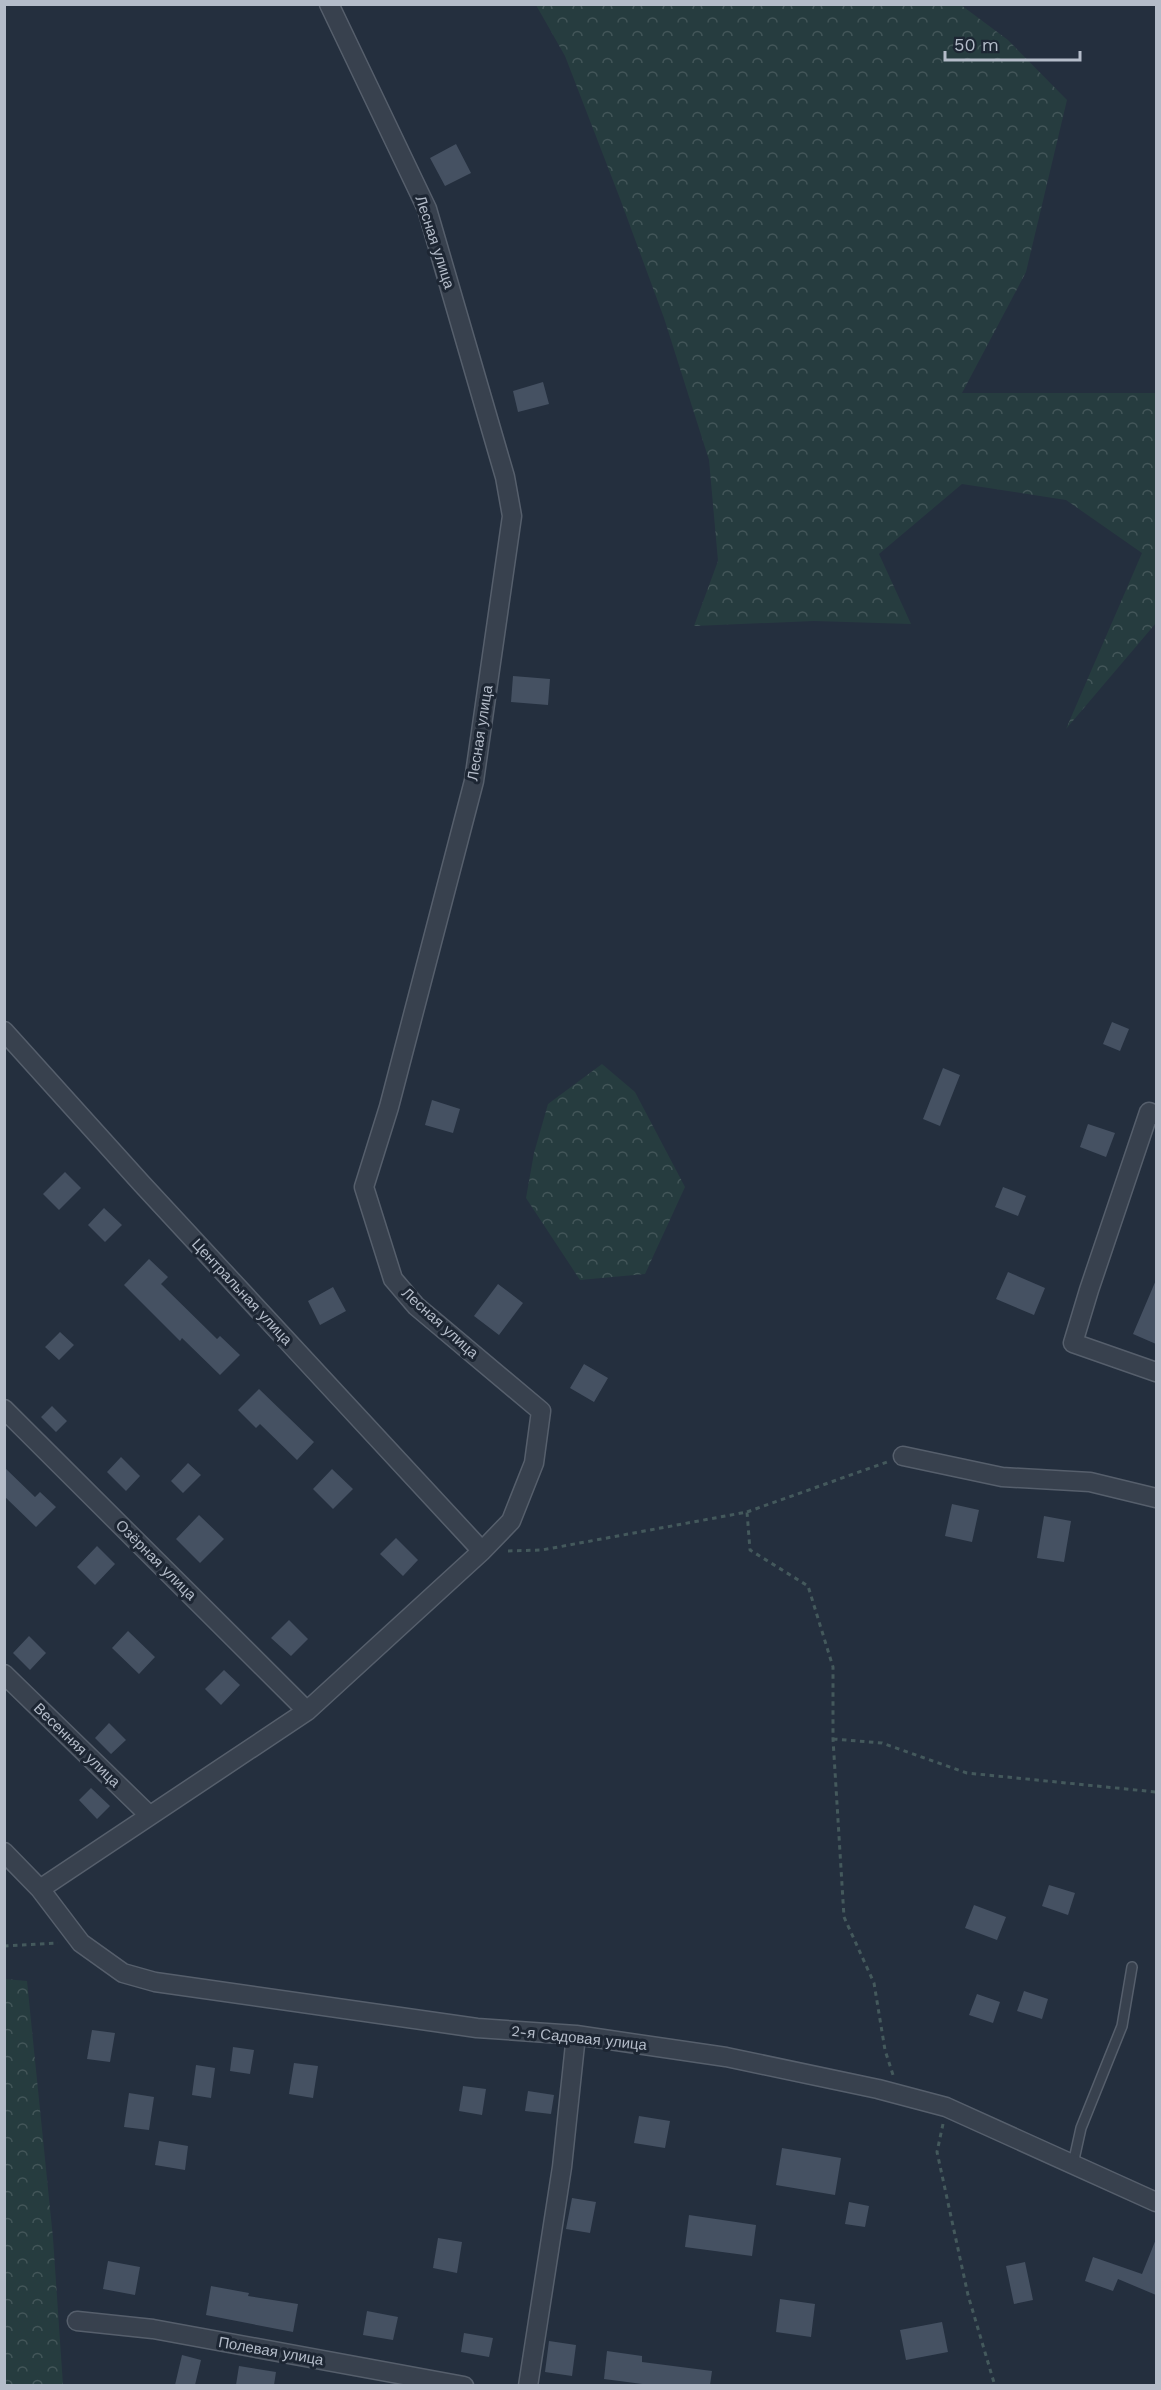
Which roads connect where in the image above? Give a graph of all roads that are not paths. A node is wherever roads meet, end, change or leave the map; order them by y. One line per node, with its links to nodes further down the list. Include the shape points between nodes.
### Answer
1 (329, 4): 8 (street, Лесная улица, via 427,209 505,477 512,516 474,781 389,1107 364,1187 393,1279 416,1306 541,1411 534,1463 511,1521)
2 (4, 1031): 8 (street, Центральная улица)
3 (1153, 1113): 4 (street, via 1089,1290 1074,1343)
4 (1156, 1372)
5 (4, 1409): 10 (street, Озёрная улица)
6 (903, 1456): 7 (street, via 1002,1477 1090,1482)
7 (1156, 1498)
8 (482, 1551): 10 (street)
9 (4, 1674): 11 (street, Весенняя улица)
10 (307, 1711): 11 (street)
11 (149, 1815): 13 (street)
12 (4, 1852): 13 (street, 2-я Садовая улица)
13 (40, 1889): 15 (street, 2-я Садовая улица, via 81,1942 123,1973 155,1982 477,2028)
14 (1132, 1967): 16 (lane, via 1122,2026 1081,2128)
15 (576, 2035): 16 (street, 2-я Садовая улица, via 726,2057 946,2107); 20 (street, via 562,2167)
16 (1073, 2164): 17 (street, 2-я Садовая улица)
17 (1156, 2202)
18 (77, 2321): 19 (street, Полевая улица, via 153,2329)
19 (464, 2385)
20 (528, 2385)

